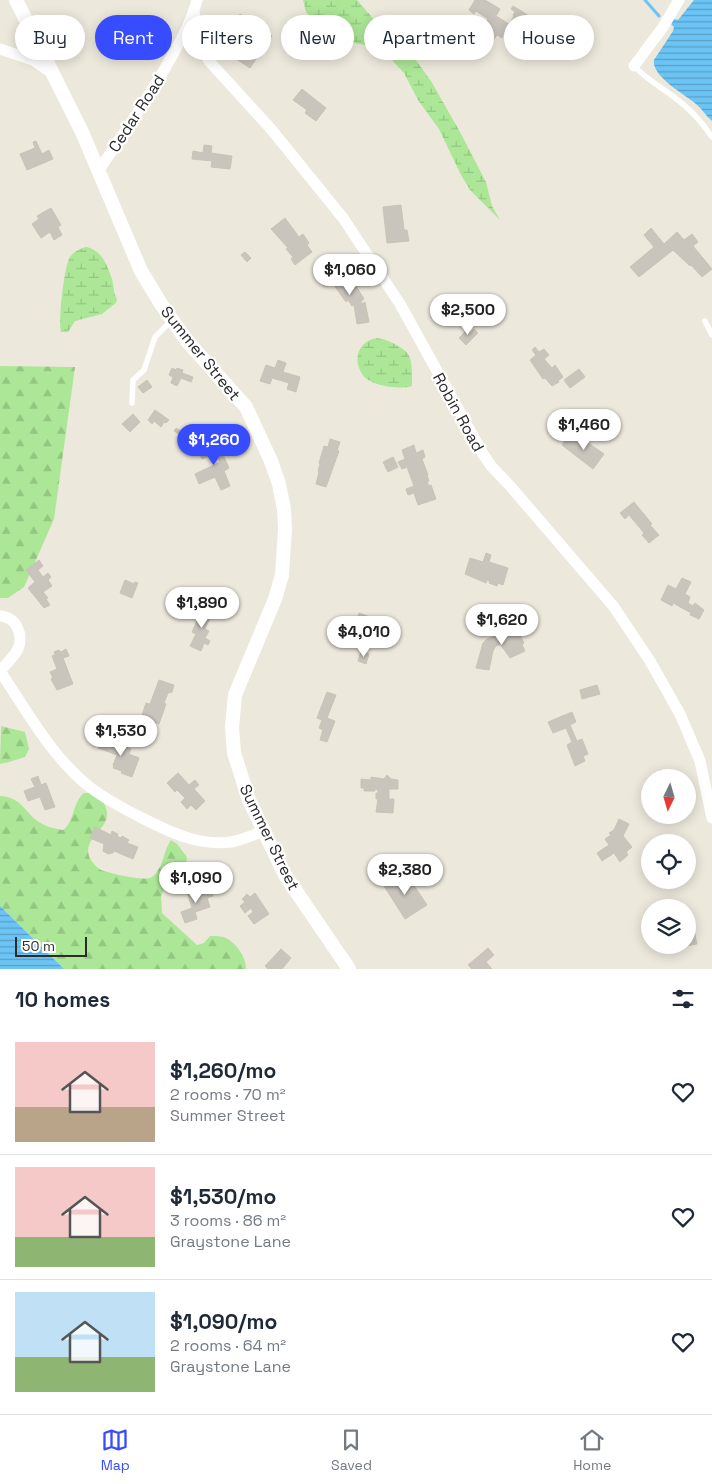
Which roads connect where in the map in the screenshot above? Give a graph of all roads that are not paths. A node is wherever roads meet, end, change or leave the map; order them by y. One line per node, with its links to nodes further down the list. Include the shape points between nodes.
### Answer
1 (16, 0): 6 (street, Summer Street)
2 (679, 0): 5 (street)
3 (196, 6): 8 (street, Cedar Road, via 158,80); 15 (street, Robin Road, via 197,33 209,61 271,129 343,218 400,304 492,468 614,607 650,661 680,714 700,761)
4 (0, 49): 6 (street, via 33,60)
5 (634, 66): 7 (lane, via 686,107)
6 (52, 72): 8 (street, Summer Street)
7 (712, 137)
8 (99, 170): 9 (street, Summer Street, via 141,271)
9 (172, 320): 12 (lane, via 155,337 144,370 134,380); 16 (street, Summer Street, via 246,407 272,461 284,509 282,575 240,680 232,714 234,753 248,800)
10 (705, 321): 11 (lane)
11 (712, 335)
12 (132, 403)
13 (0, 616): 14 (street, via 17,625 20,641 18,649)
14 (0, 671): 16 (street, via 70,768 91,788 118,806 187,839 232,842)
15 (712, 818)
16 (264, 832): 17 (street, Summer Street, via 285,875)
17 (349, 969)

